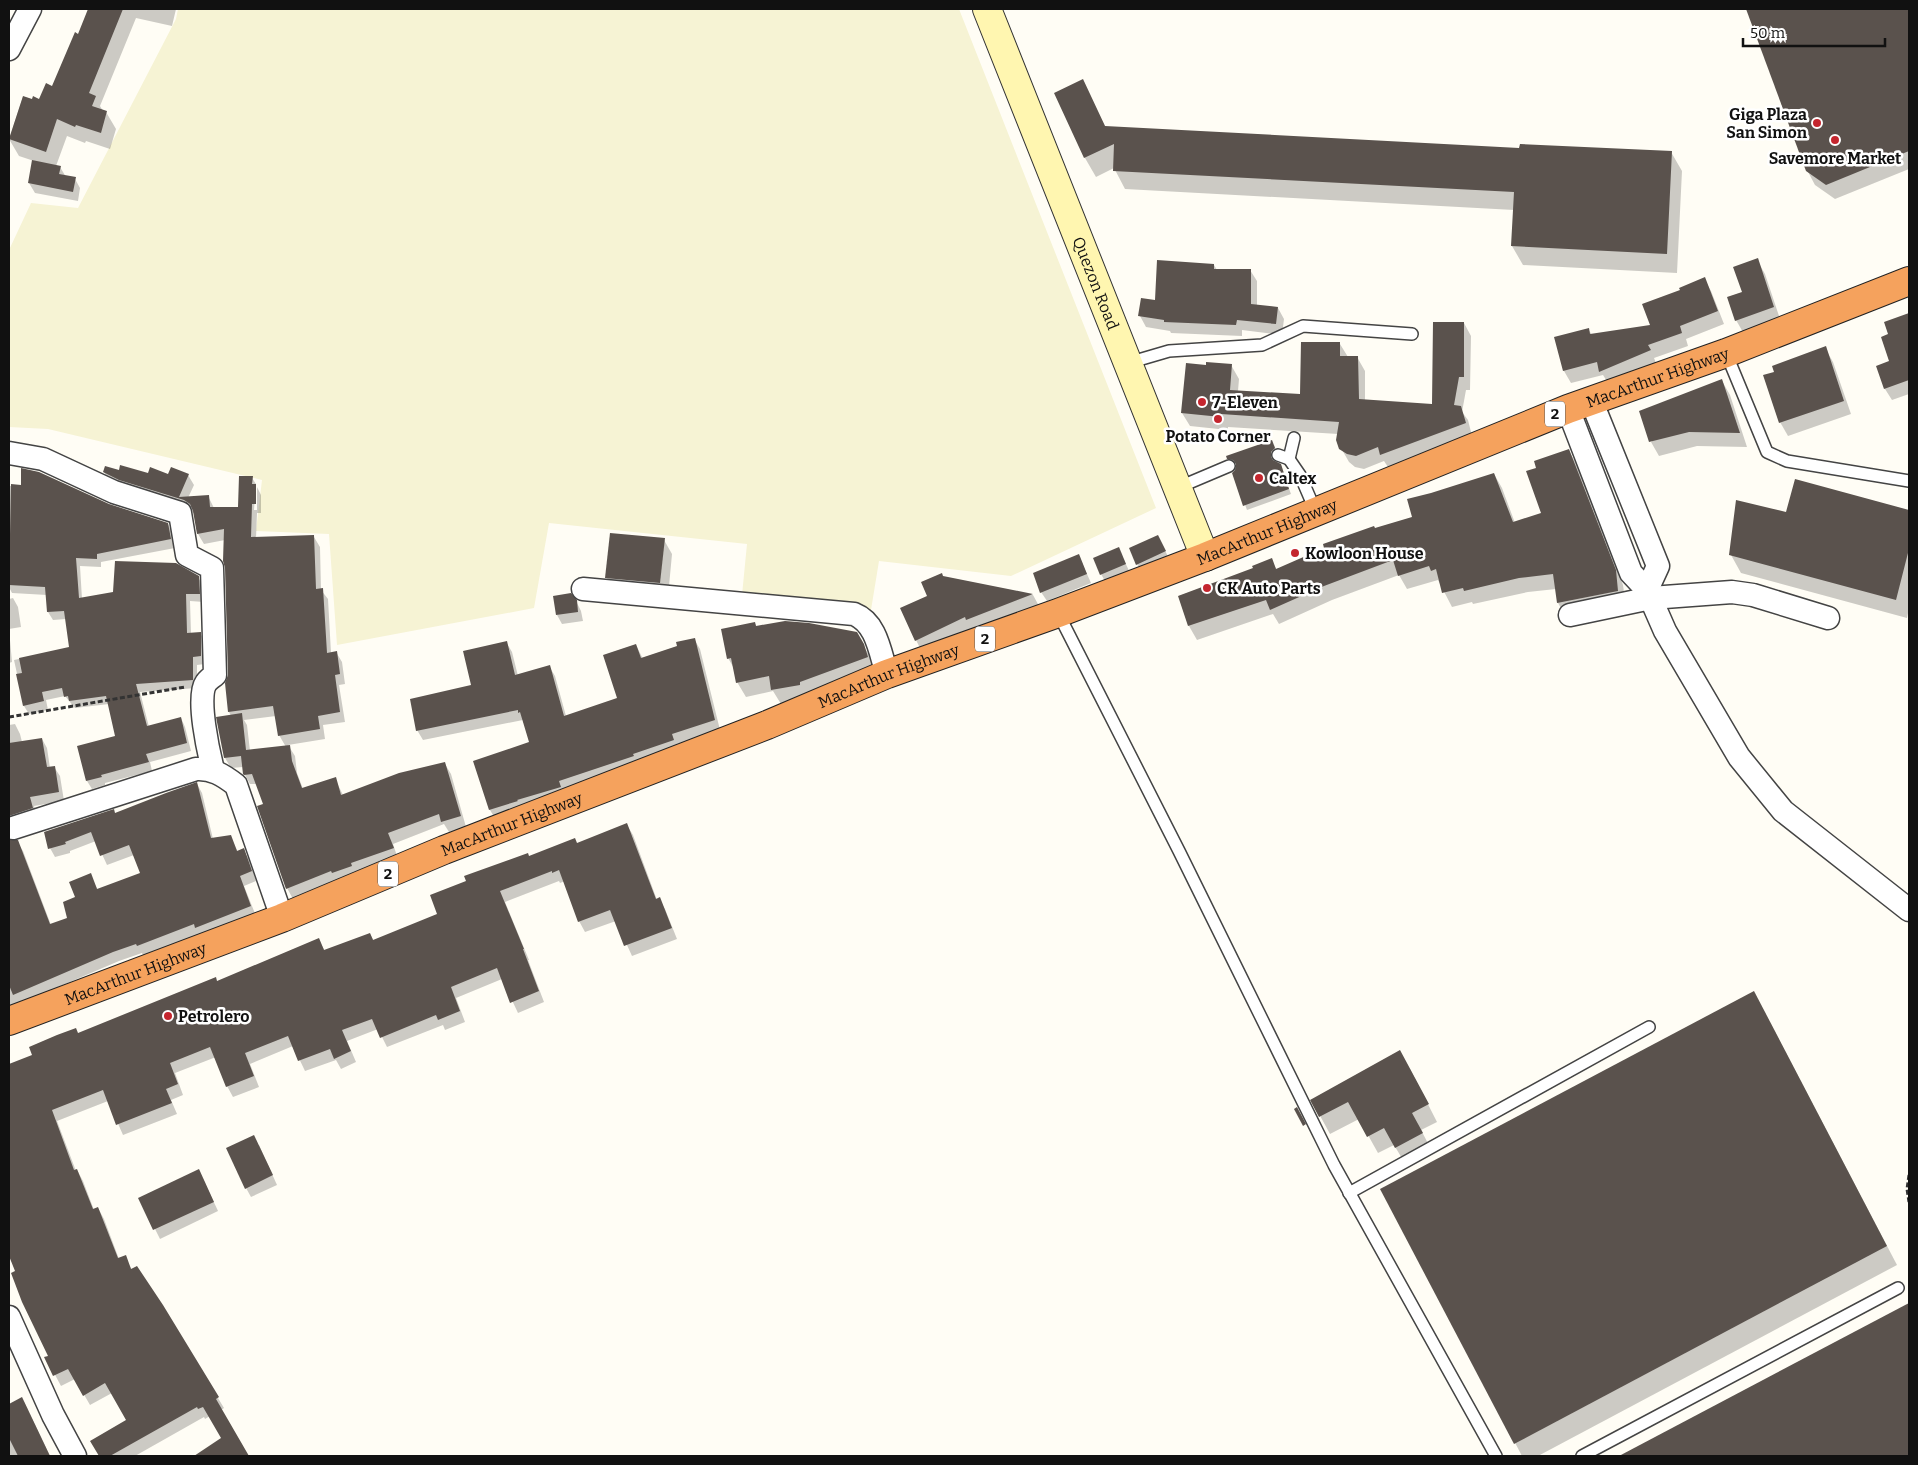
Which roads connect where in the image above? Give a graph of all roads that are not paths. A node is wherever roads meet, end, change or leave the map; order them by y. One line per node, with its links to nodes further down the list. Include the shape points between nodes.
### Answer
1 (30, 9): 3 (street)
2 (987, 9): 7 (main road, Quezon Road)
3 (9, 49)
4 (1909, 281): 6 (highway, MacArthur Highway / 2)
5 (1412, 334): 7 (lane, via 1304,326 1262,345 1169,351)
6 (1726, 352): 8 (highway, MacArthur Highway / 2); 15 (lane, via 1767,452 1787,461)
7 (1128, 363): 17 (main road, Quezon Road)
8 (1580, 405): 14 (street); 16 (street); 18 (highway, MacArthur Highway / 2)
9 (1294, 438): 12 (lane)
10 (9, 453): 28 (street, via 43,459 114,492 180,513 187,555 212,568 215,675 205,684 203,699 206,742)
11 (1278, 455): 12 (lane)
12 (1289, 459): 18 (lane, via 1300,475)
13 (1230, 466): 17 (lane)
14 (1622, 476): 16 (street); 19 (street)
15 (1909, 481)
16 (1598, 487): 20 (street)
17 (1177, 488): 21 (main road, Quezon Road)
18 (1316, 512): 21 (highway, MacArthur Highway / 2)
19 (1639, 519): 20 (street); 23 (street, via 1658,566)
20 (1613, 527): 23 (street, via 1631,573)
21 (1205, 557): 24 (highway, MacArthur Highway / 2)
22 (583, 589): 27 (street, via 854,614 861,616 874,633)
23 (1649, 594): 25 (street); 26 (street, via 1732,592 1753,595); 30 (street, via 1665,631 1740,757 1783,811)
24 (1058, 613): 27 (highway, MacArthur Highway / 2); 34 (lane)
25 (1570, 615)
26 (1828, 618)
27 (887, 674): 31 (highway, MacArthur Highway / 2)
28 (213, 770): 29 (street, via 196,769); 31 (street, via 236,785)
29 (13, 828)
30 (1909, 910)
31 (282, 918): 32 (highway, MacArthur Highway / 2)
32 (9, 1021)
33 (1649, 1027): 34 (lane)
34 (1349, 1193): 38 (lane)
35 (1898, 1288): 39 (lane)
36 (9, 1317): 37 (street)
37 (75, 1456)
38 (1496, 1456)
39 (1582, 1456)

